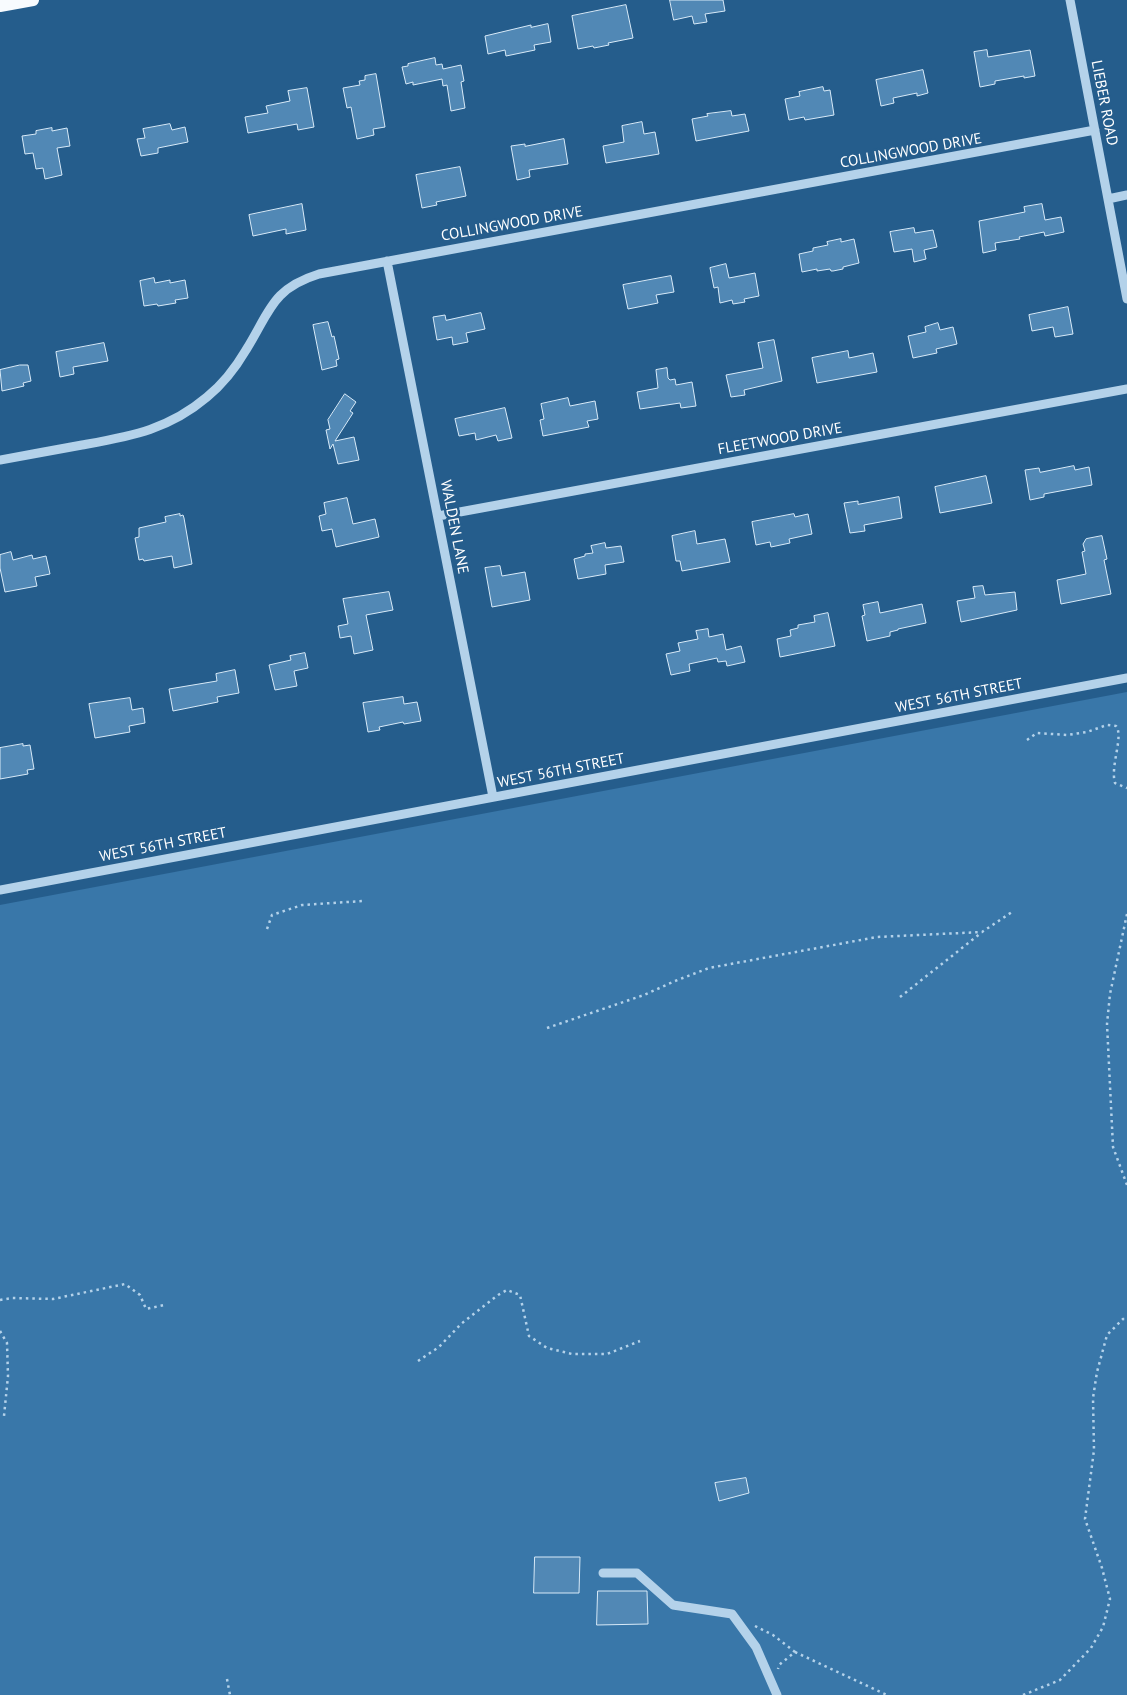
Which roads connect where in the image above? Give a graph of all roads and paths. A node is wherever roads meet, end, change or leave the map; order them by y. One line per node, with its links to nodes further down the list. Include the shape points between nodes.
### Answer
1 (33, 0): 3 (main road)
2 (1070, 0): 4 (street, LIEBER ROAD)
3 (0, 6)
4 (1095, 130): 6 (street, LIEBER ROAD); 7 (street, COLLINGWOOD DRIVE)
5 (1127, 195): 6 (street)
6 (1108, 199): 8 (street, LIEBER ROAD)
7 (387, 261): 10 (street, COLLINGWOOD DRIVE, via 319,274 295,284 270,306 245,352 221,384 171,422 136,435); 11 (street, WALDEN LANE)
8 (1127, 300)
9 (1127, 389): 11 (street, FLEETWOOD DRIVE)
10 (0, 460)
11 (438, 516): 15 (street, WALDEN LANE)
12 (1127, 678): 15 (street, WEST 56TH STREET)
13 (1027, 740): 14 (path, via 1036,733 1067,735 1107,725 1116,726 1120,735 1113,777 1116,783)
14 (1127, 788)
15 (493, 798): 16 (street, WEST 56TH STREET)
16 (0, 890)
17 (363, 902): 20 (path, via 302,905 272,915)
18 (1012, 912): 21 (path)
19 (1127, 914): 24 (path, via 1107,1024 1113,1147)
20 (267, 929)
21 (982, 932): 22 (path); 23 (path, via 877,937 709,968 644,996)
22 (900, 997)
23 (547, 1028)
24 (1127, 1185)
25 (0, 1300): 26 (path, via 53,1299 125,1284 140,1295 146,1309)
26 (164, 1305)
27 (1127, 1319): 40 (path, via 1107,1335 1093,1398 1094,1450 1084,1519 1110,1599 1103,1627 1091,1648 1060,1680)
28 (0, 1331): 31 (path, via 7,1343)
29 (640, 1341): 30 (path, via 607,1354 572,1354 548,1348 529,1336 520,1295 507,1290)
30 (418, 1361)
31 (4, 1416)
32 (603, 1573): 36 (street, via 637,1573 673,1604 732,1614 756,1648)
33 (754, 1626): 34 (path)
34 (795, 1652): 36 (path, via 779,1665); 39 (path)
35 (227, 1678): 37 (path)
36 (772, 1684): 38 (street)
37 (230, 1695)
38 (777, 1695)
39 (887, 1695)
40 (1023, 1695)

